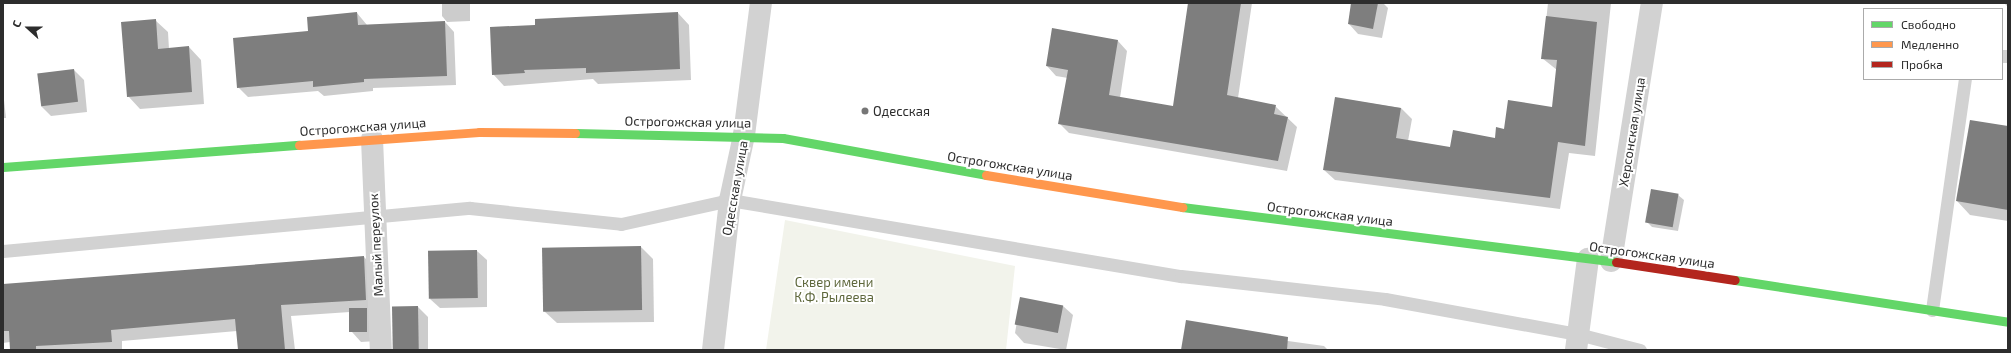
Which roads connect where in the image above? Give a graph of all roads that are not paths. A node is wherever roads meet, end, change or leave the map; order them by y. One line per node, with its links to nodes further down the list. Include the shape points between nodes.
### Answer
1 (761, 3): 4 (street, Одесская улица)
2 (1652, 3): 11 (street, Херсонская улица)
3 (1965, 80): 12 (lane)
4 (744, 135): 5 (street, Острогожская улица, via 479,132); 7 (street, Одесская улица); 10 (street, Острогожская улица, via 784,138 861,155 1228,214)
5 (372, 139): 6 (street, Острогожская улица); 8 (street, Малый переулок)
6 (3, 167)
7 (730, 200): 8 (lane, via 621,224 470,208); 14 (lane, via 1181,276 1385,299); 16 (street, Одесская улица)
8 (375, 214): 9 (lane); 15 (street, Малый переулок)
9 (3, 251)
10 (1588, 259): 11 (street, Острогожская улица); 14 (street)
11 (1611, 261): 12 (street, Острогожская улица)
12 (1932, 310): 13 (street, Острогожская улица)
13 (2008, 322)
14 (1577, 342): 17 (lane)
15 (381, 350)
16 (713, 350)
17 (1640, 350)

